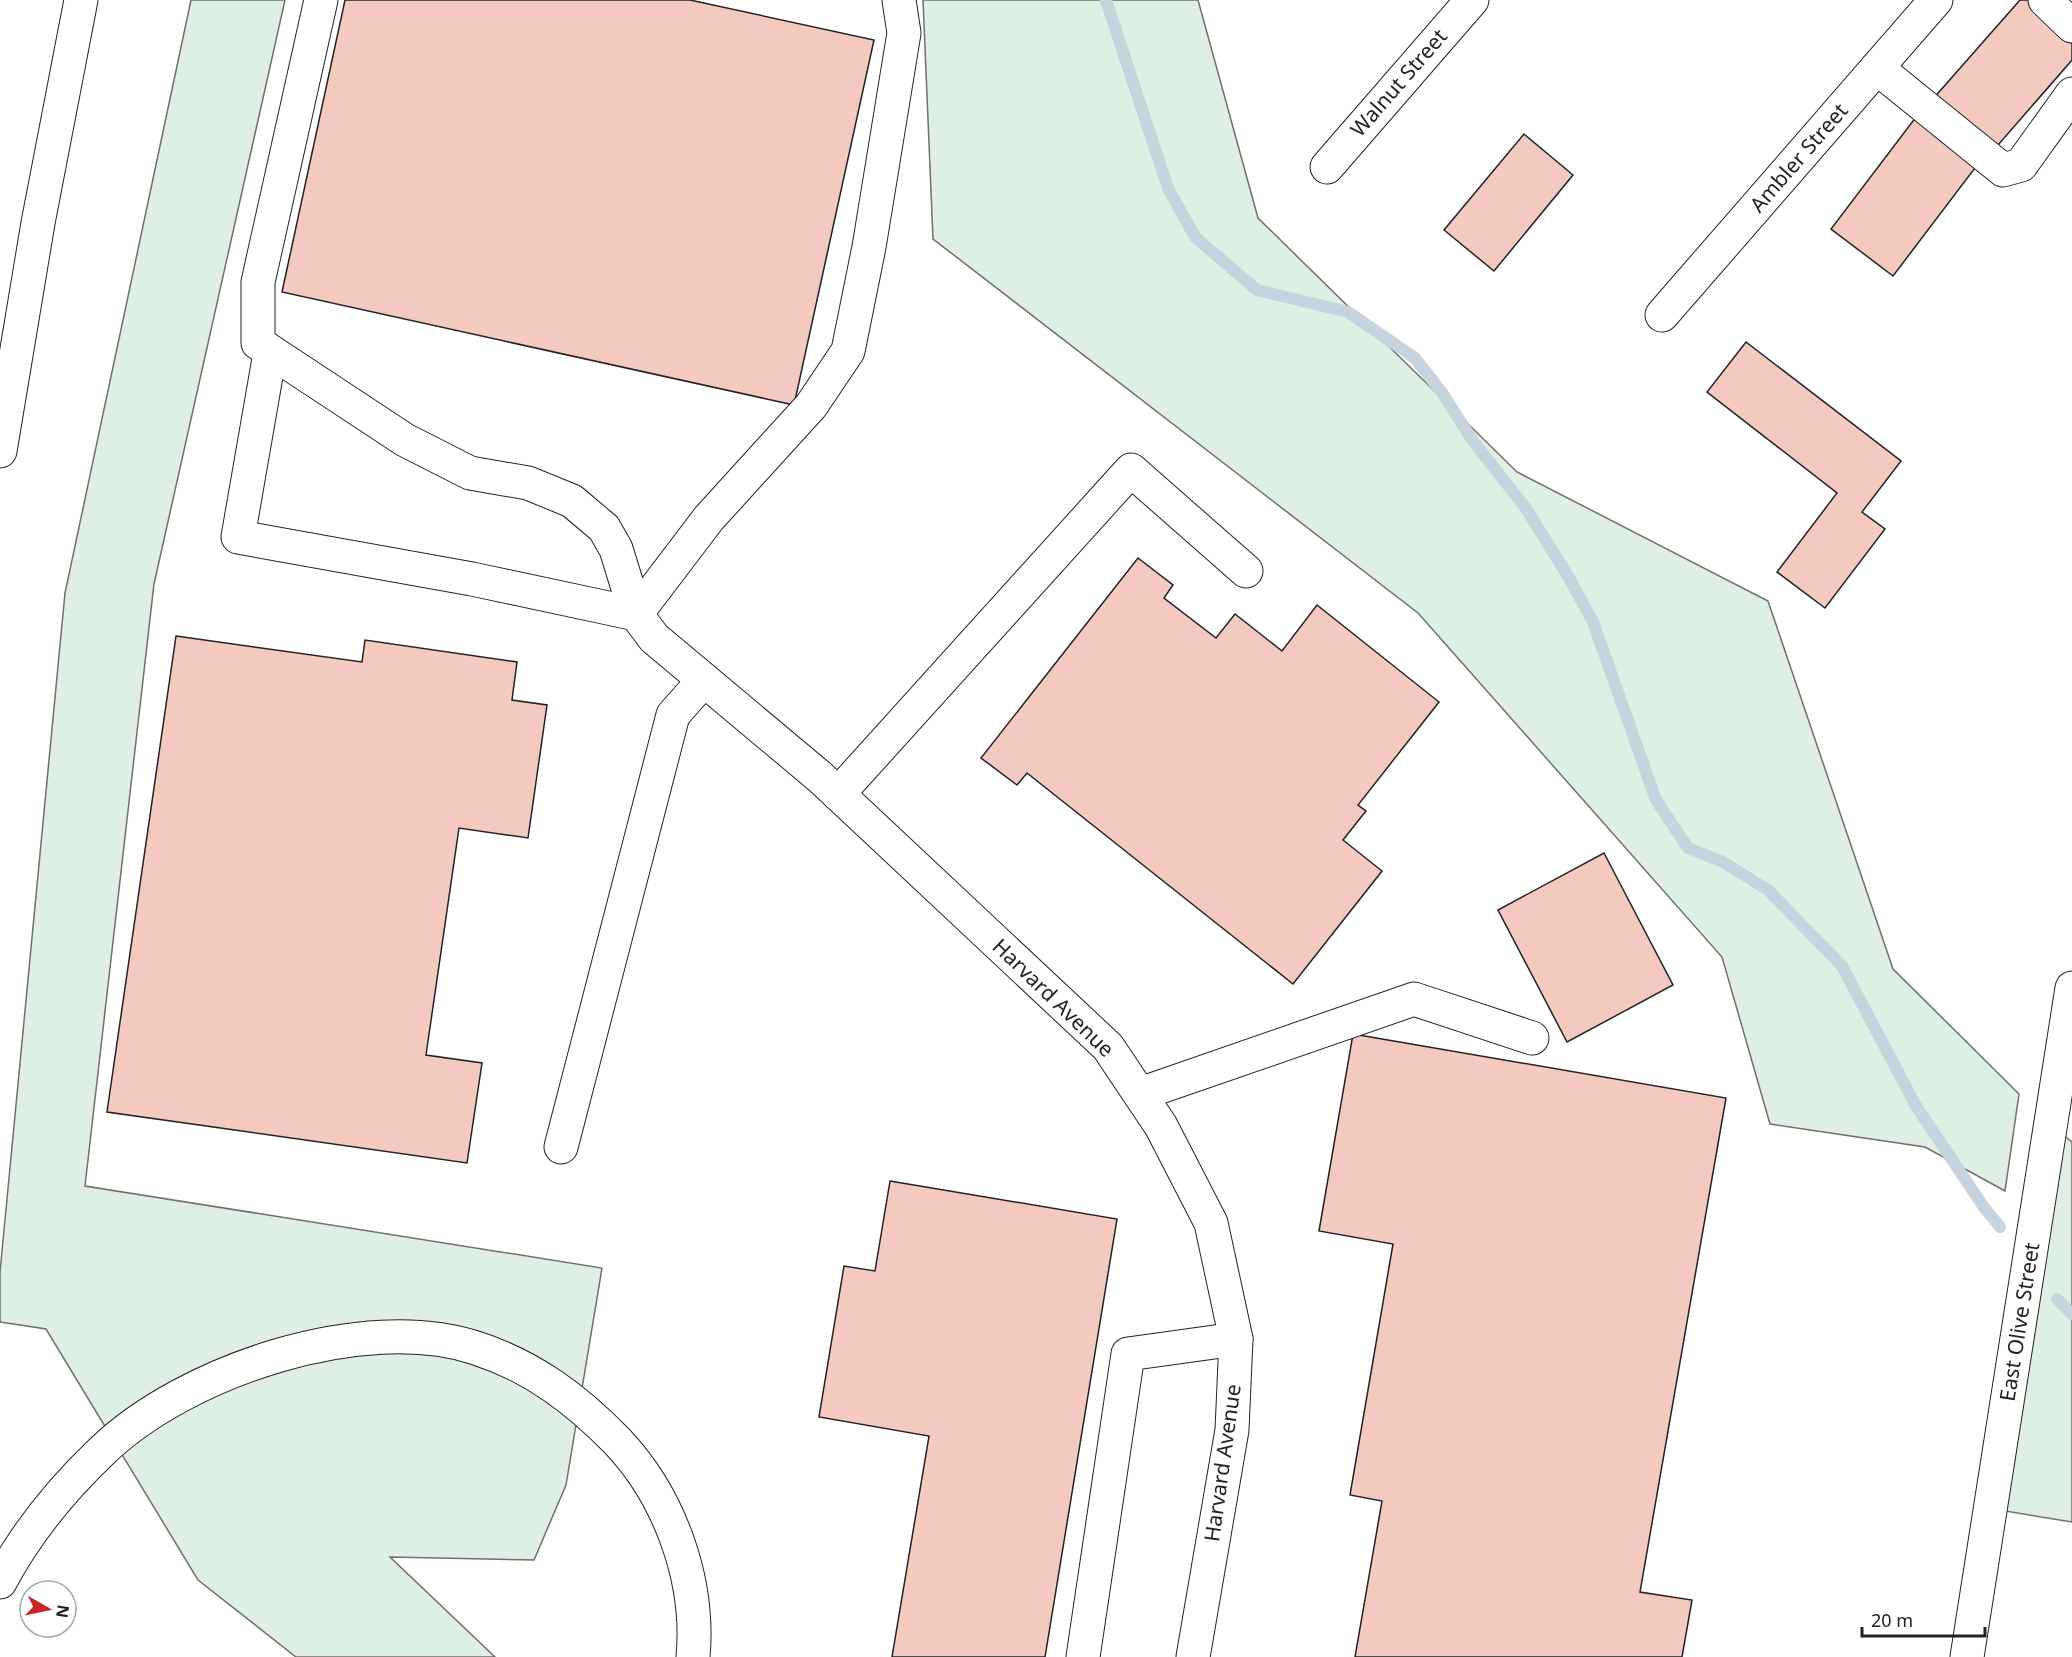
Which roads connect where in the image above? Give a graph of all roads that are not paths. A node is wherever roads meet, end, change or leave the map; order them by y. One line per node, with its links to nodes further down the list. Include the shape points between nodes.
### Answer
1 (81, 0): 13 (main road)
2 (321, 0): 12 (main road, via 258,282 258,343)
3 (899, 0): 15 (main road, via 904,33 848,351 811,406 709,518)
4 (1472, 0): 10 (main road, Walnut Street)
5 (1936, 0): 8 (main road, Ambler Street)
6 (2045, 0): 7 (main road)
7 (2072, 26)
8 (1877, 68): 9 (main road, via 2003,170 2021,165); 11 (main road, Ambler Street)
9 (2072, 94)
10 (1327, 167)
11 (1662, 315)
12 (270, 352): 15 (main road, via 405,440 470,473 528,483 572,501 604,528); 15 (main road, via 238,537 472,579)
13 (0, 451)
14 (1246, 571): 17 (main road, via 1131,470)
15 (645, 626): 16 (main road, Harvard Avenue)
16 (705, 680): 17 (main road, Harvard Avenue); 22 (main road, via 673,715)
17 (838, 794): 21 (main road, Harvard Avenue, via 1108,1047)
18 (2072, 988): 20 (main road, East Olive Street)
19 (1532, 1038): 21 (main road, via 1414,999)
20 (2067, 1061): 28 (main road, East Olive Street)
21 (1140, 1094): 23 (main road, Harvard Avenue, via 1211,1223)
22 (561, 1147)
23 (1236, 1339): 26 (main road, via 1128,1354); 27 (main road, Harvard Avenue, via 1232,1430)
24 (0, 1582): 25 (main road, via 39,1520 103,1450 169,1404 242,1368 306,1347 372,1338 438,1340 473,1347 536,1374 590,1415 631,1457 666,1513 687,1572)
25 (693, 1657)
26 (1083, 1657)
27 (1193, 1657)
28 (1967, 1657)

